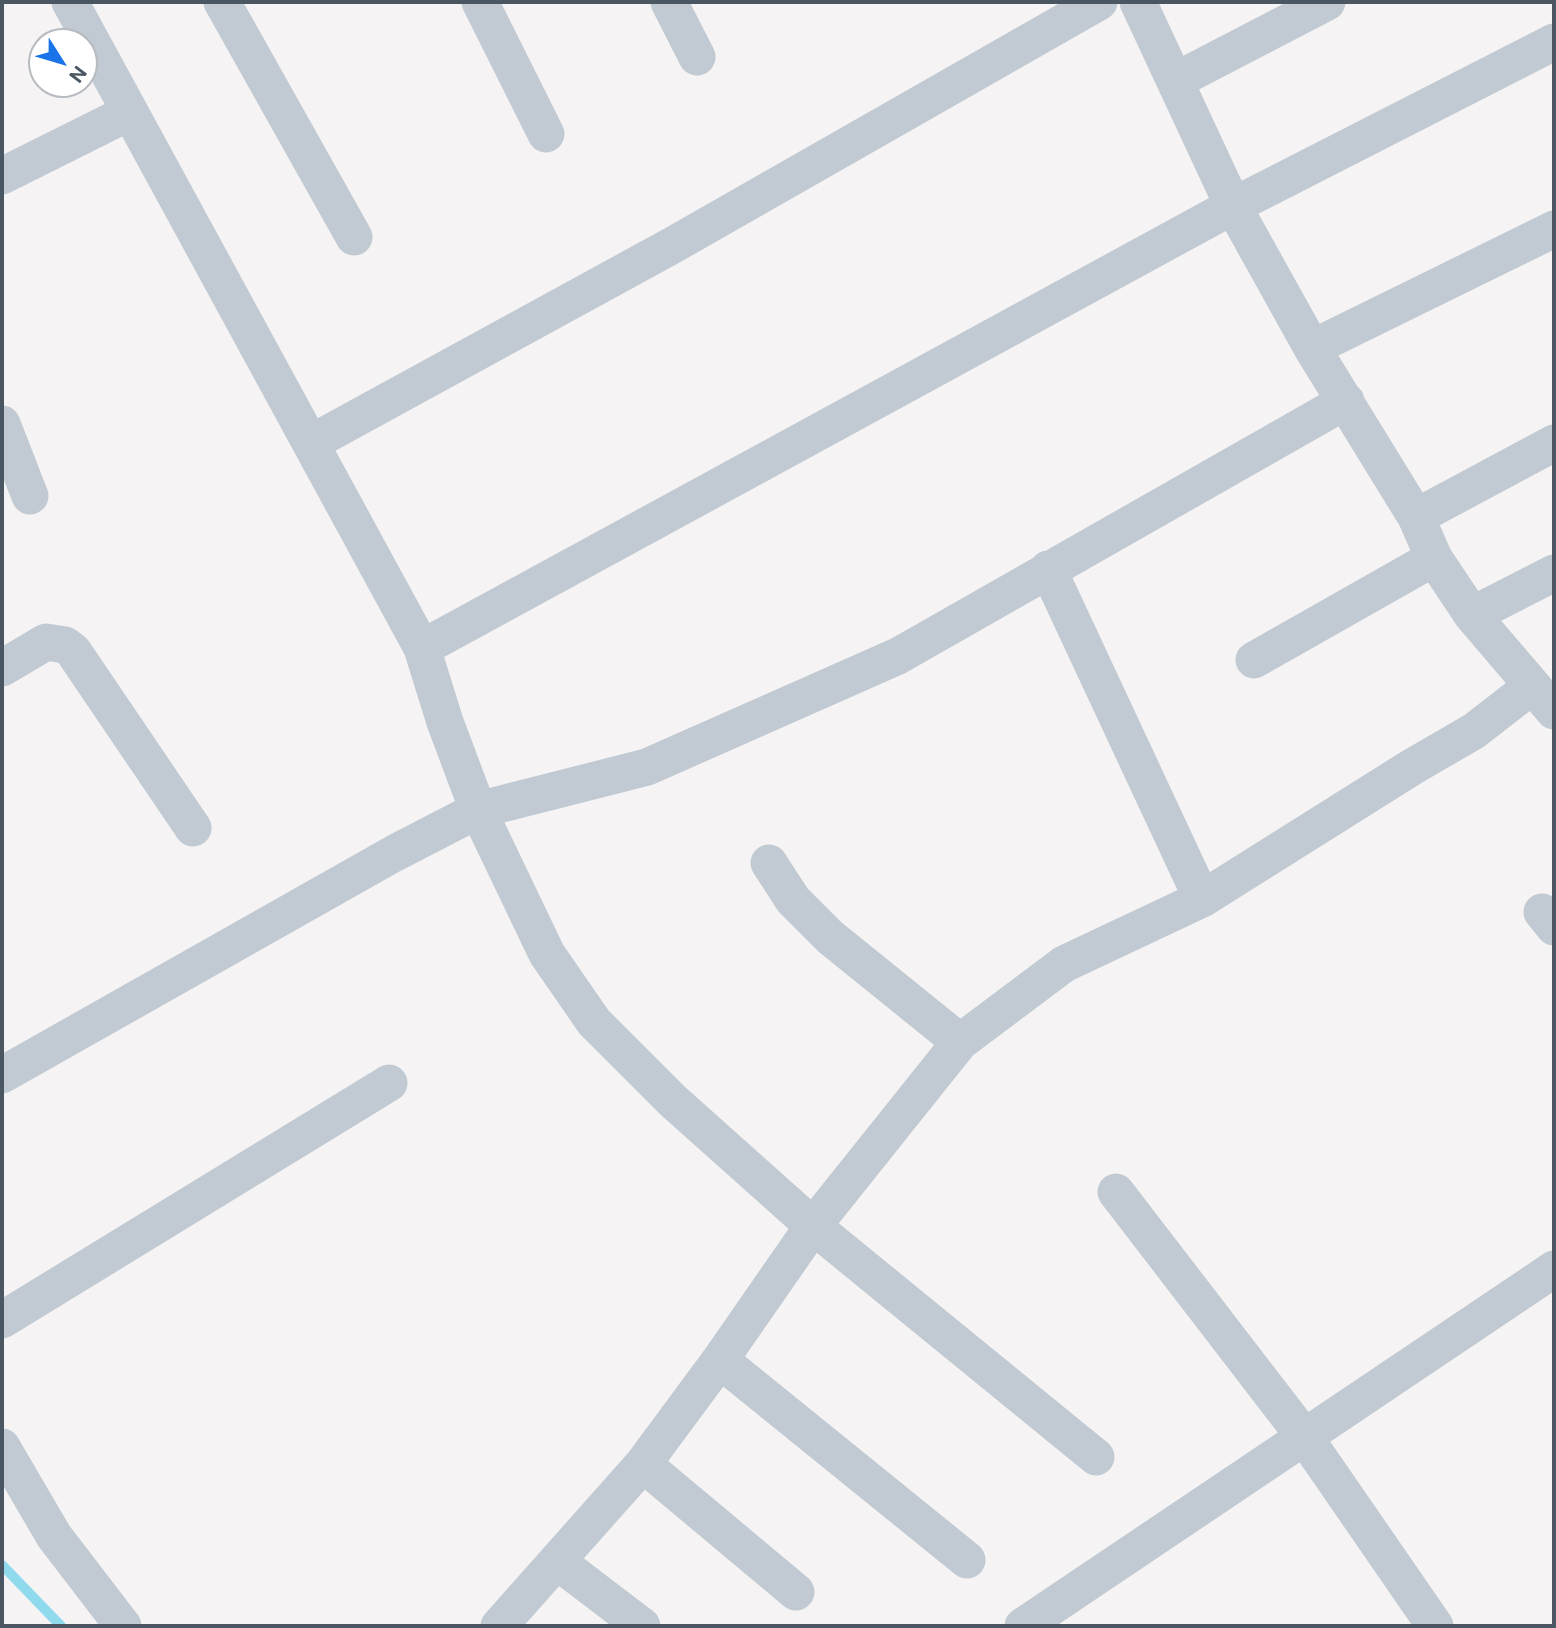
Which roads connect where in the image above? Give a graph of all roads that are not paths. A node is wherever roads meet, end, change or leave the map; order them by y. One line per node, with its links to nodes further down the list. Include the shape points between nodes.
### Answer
1 (70, 2): 11 (street)
2 (222, 2): 16 (street)
3 (480, 2): 12 (street)
4 (669, 2): 9 (street)
5 (1099, 2): 20 (street, via 673,245)
6 (1138, 2): 10 (street)
7 (1327, 2): 10 (street)
8 (1554, 42): 14 (street)
9 (697, 57)
10 (1175, 81): 14 (street)
11 (130, 112): 13 (street); 20 (street)
12 (546, 134)
13 (2, 176)
14 (1233, 206): 17 (street); 28 (street)
15 (1554, 229): 17 (street)
16 (354, 237)
17 (1312, 348): 18 (street)
18 (1346, 401): 23 (street); 25 (street)
19 (2, 424): 22 (street)
20 (311, 443): 28 (street)
21 (1554, 443): 23 (street)
22 (30, 496)
23 (1416, 517): 24 (street)
24 (1434, 558): 27 (street); 29 (street)
25 (1048, 569): 32 (street, via 898,656 647,767); 35 (street)
26 (1554, 573): 27 (street)
27 (1472, 615): 31 (street)
28 (422, 649): 32 (street)
29 (1254, 660)
30 (2, 668): 33 (street, via 46,642 73,651)
31 (1543, 698): 35 (street, via 1474,731)
32 (478, 810): 37 (street); 40 (street, via 548,954 594,1022 673,1101)
33 (193, 828)
34 (769, 863): 36 (street, via 793,900 830,937)
35 (1202, 899): 36 (street, via 1064,964)
36 (960, 1042): 40 (street)
37 (2, 1075)
38 (389, 1083): 42 (street)
39 (1116, 1192): 44 (street)
40 (813, 1226): 43 (street); 46 (street)
41 (1554, 1269): 44 (street)
42 (2, 1320)
43 (720, 1360): 47 (street); 48 (street)
44 (1306, 1439): 54 (street); 55 (street)
45 (2, 1447): 51 (street, via 54,1536)
46 (1096, 1457)
47 (643, 1464): 49 (street); 50 (street)
48 (967, 1560)
49 (558, 1562): 52 (street); 53 (street)
50 (796, 1592)
51 (123, 1626)
52 (499, 1626)
53 (642, 1626)
54 (1023, 1626)
55 (1435, 1626)

